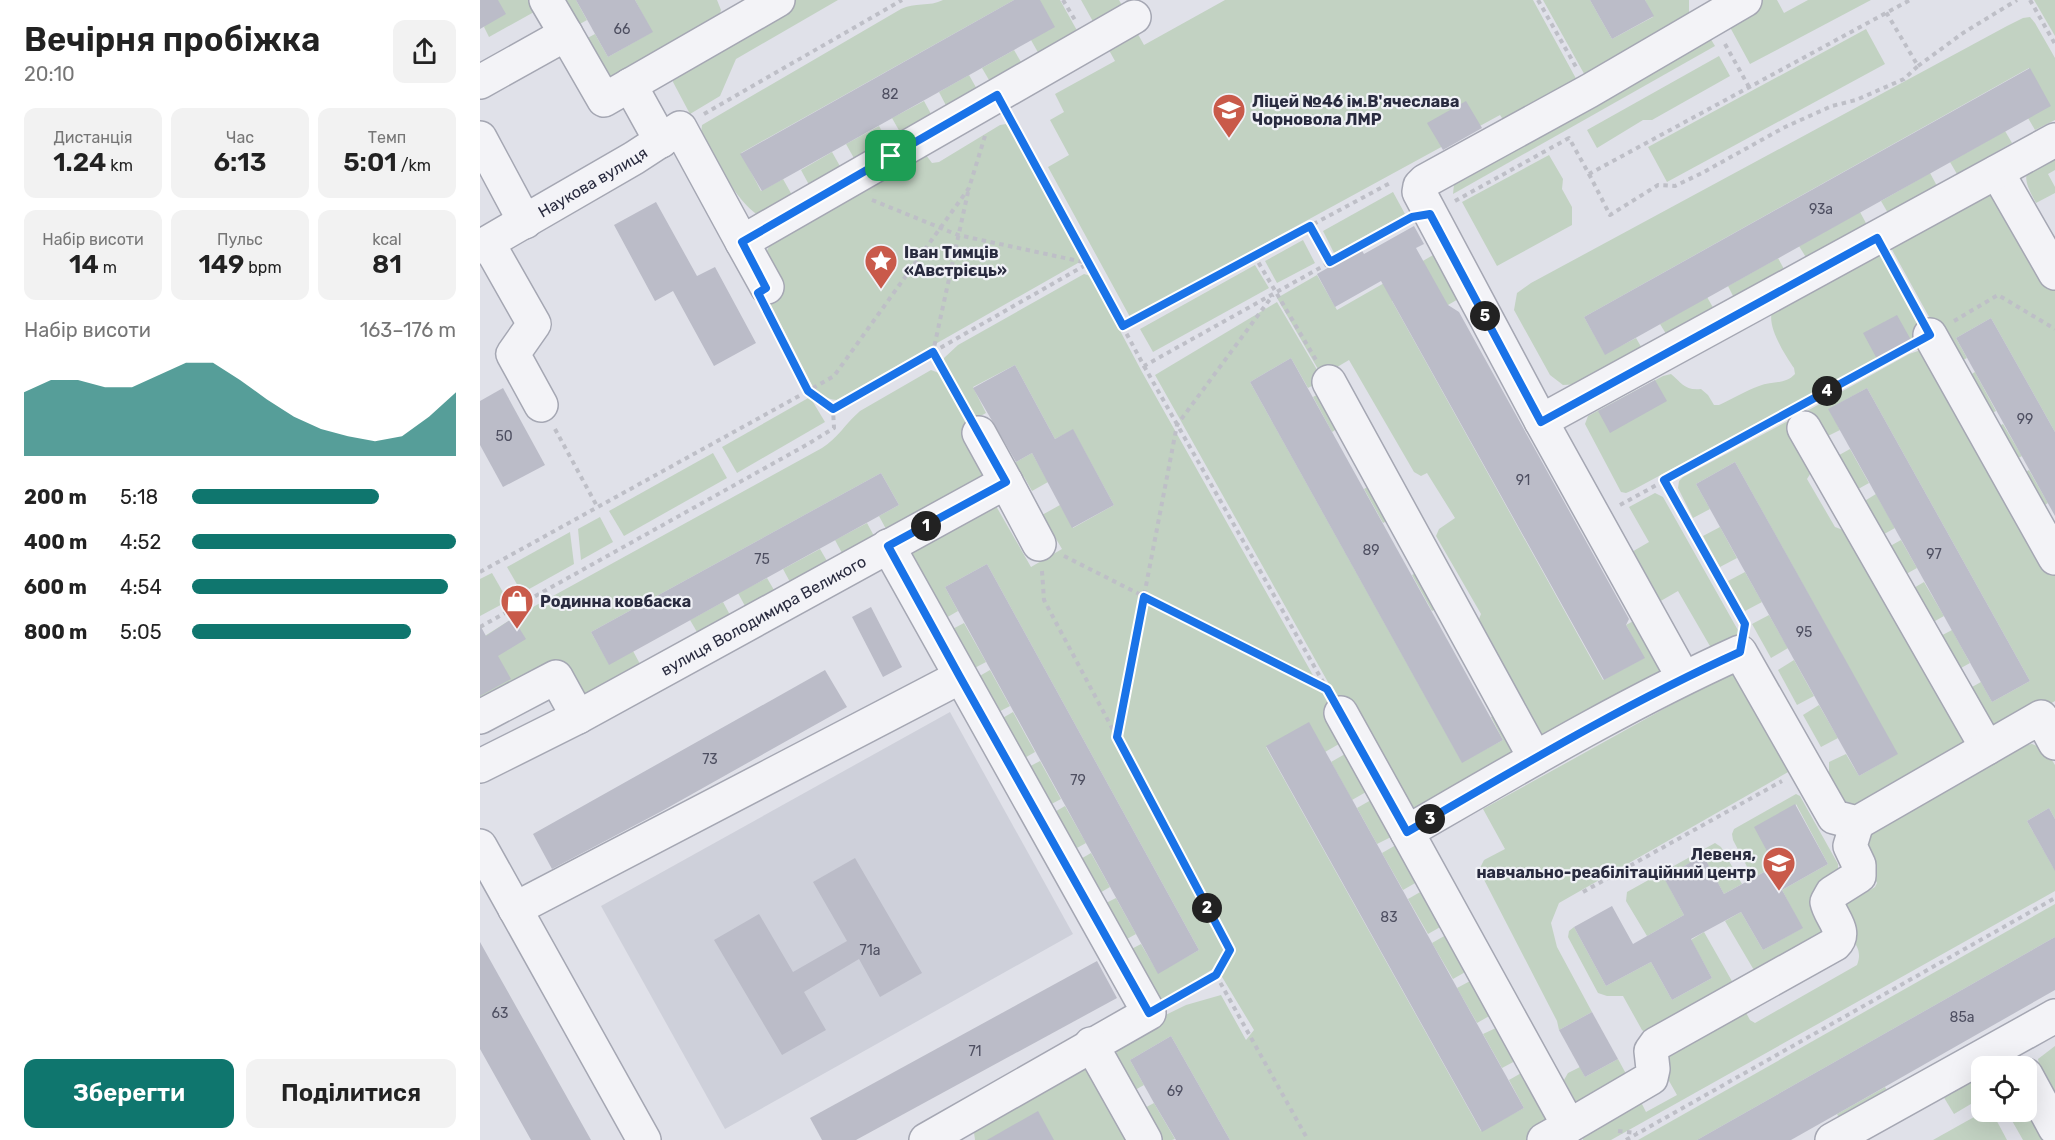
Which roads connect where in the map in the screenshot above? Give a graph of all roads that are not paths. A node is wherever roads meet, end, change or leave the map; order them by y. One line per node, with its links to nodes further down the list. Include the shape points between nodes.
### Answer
1 (546, 0): 7 (lane)
2 (778, 0): 5 (lane)
3 (1745, 0): 4 (lane)
4 (1706, 10): 23 (lane, via 1590,91 1420,186 1430,214)
5 (734, 11): 9 (lane)
6 (1134, 16): 15 (lane)
7 (566, 34): 8 (lane); 9 (lane, via 604,100)
8 (480, 82)
9 (630, 85): 10 (lane, Наукова вулиця)
10 (670, 134): 14 (lane, Наукова вулиця); 15 (lane)
11 (480, 138): 14 (lane, Наукова вулиця)
12 (2055, 140): 13 (lane)
13 (1997, 172): 17 (lane); 23 (lane)
14 (525, 222): 16 (lane, Наукова вулиця)
15 (742, 242): 18 (lane)
16 (484, 245): 21 (lane, via 534,324 513,354)
17 (2055, 273)
18 (766, 288)
19 (1930, 335): 28 (lane)
20 (1329, 382): 36 (lane)
21 (541, 405)
22 (1797, 416): 35 (lane)
23 (1541, 422): 30 (lane)
24 (979, 433): 25 (lane)
25 (1006, 482): 26 (lane); 27 (lane, вулиця Володимира Великого)
26 (1039, 544)
27 (888, 546): 29 (lane); 33 (lane, вулиця Володимира Великого)
28 (2055, 558)
29 (960, 677): 41 (lane); 43 (lane, via 1149,1013)
30 (1683, 677): 36 (lane); 38 (lane, via 1740,652 1834,817)
31 (1334, 701): 39 (lane)
32 (480, 717): 33 (lane, via 556,677)
33 (578, 717): 37 (lane, вулиця Володимира Великого)
34 (2050, 723): 35 (lane)
35 (1987, 748): 38 (lane)
36 (1535, 758): 39 (lane)
37 (480, 766)
38 (1857, 823): 48 (lane, via 1850,846 1859,865 1859,876 1832,893 1827,902 1841,935 1835,945 1656,1044 1651,1051 1651,1078)
39 (1407, 832): 48 (lane)
40 (480, 846): 41 (lane)
41 (515, 909): 49 (lane)
42 (2055, 1016): 44 (lane)
43 (1091, 1044): 47 (lane); 51 (lane)
44 (2015, 1054): 52 (lane)
45 (2037, 1096): 46 (lane)
46 (2055, 1128)
47 (960, 1131): 50 (lane)
48 (1557, 1133)
49 (644, 1140)
50 (926, 1140)
51 (1144, 1140)
52 (1832, 1140)

